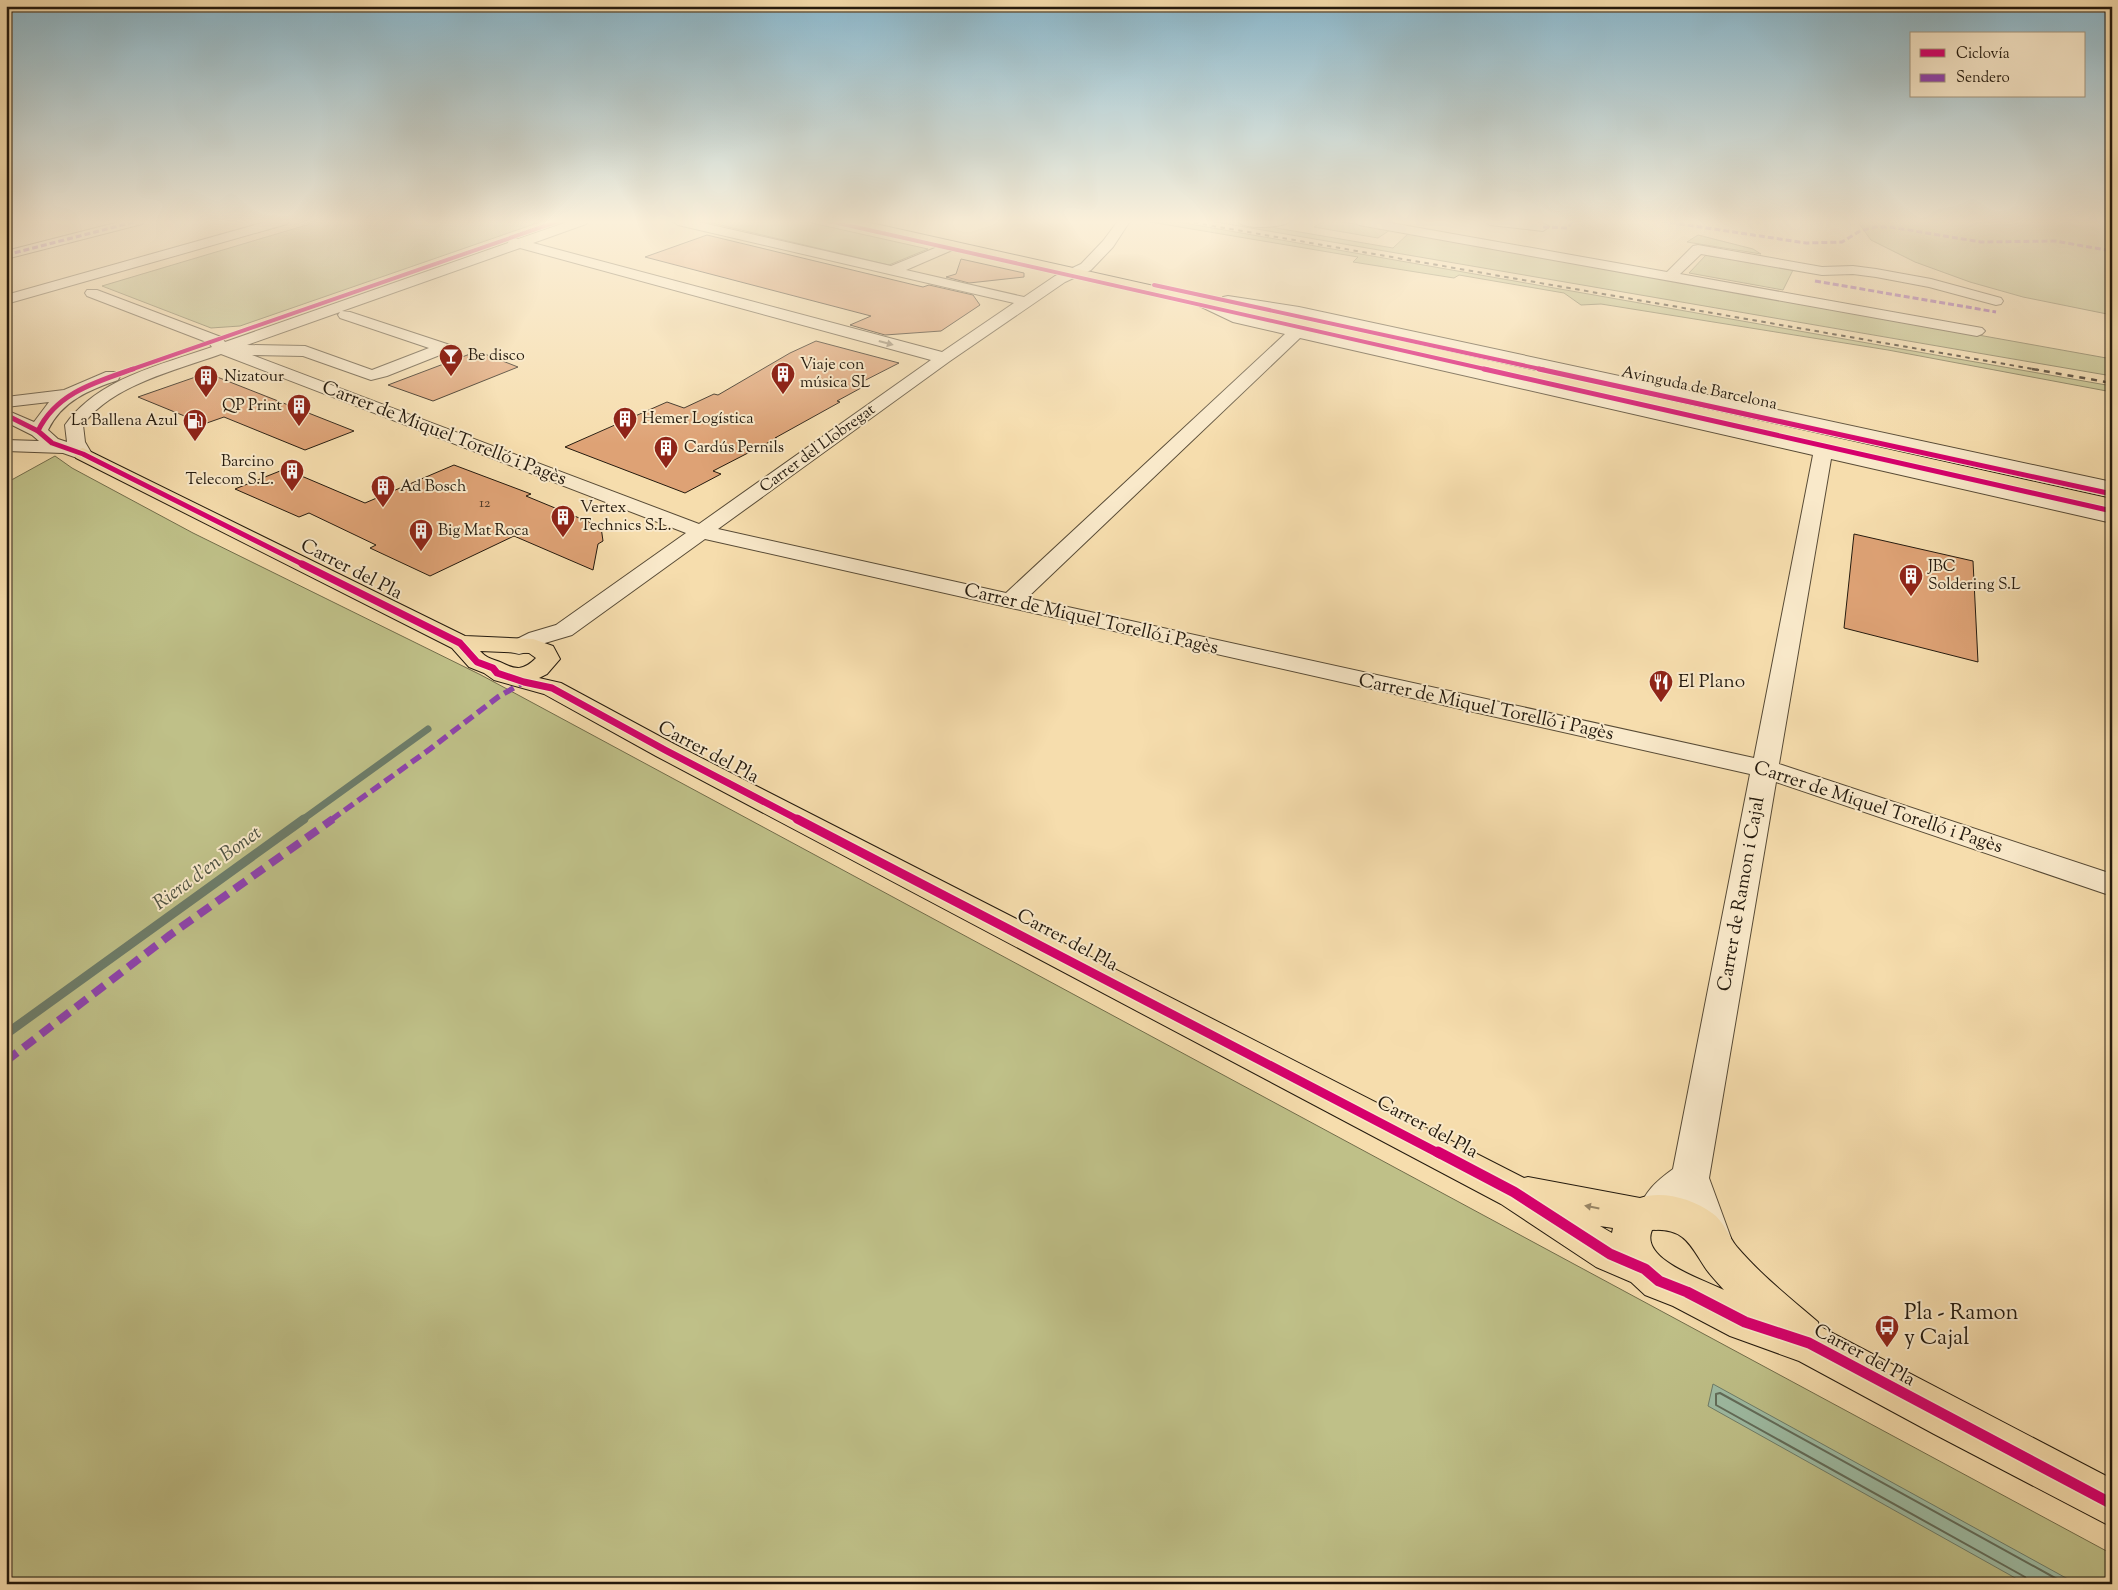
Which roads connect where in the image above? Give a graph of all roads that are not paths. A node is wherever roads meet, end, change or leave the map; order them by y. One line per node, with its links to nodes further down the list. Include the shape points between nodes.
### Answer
1 (23, 295): 13 (street)
2 (95, 295): 21 (street, Carrer de Miquel Torelló i Pagès)
3 (360, 295): 21 (street)
4 (710, 295): 22 (street, one-way to 22)
5 (997, 295): 14 (street)
6 (1037, 295): 14 (street, Carrer del Llobregat)
7 (1179, 295): 11 (main road, Avinguda de Barcelona)
8 (1780, 295): 12 (street)
9 (1805, 295): 12 (street)
10 (1932, 295): 15 (street)
11 (1196, 299): 17 (street, Avinguda de Barcelona, via 1230,300); 18 (street, Avinguda de Barcelona, via 1229,316)
12 (1802, 299): 19 (street)
13 (6, 300)
14 (1027, 302): 22 (street, Carrer del Llobregat)
15 (1996, 306)
16 (345, 315): 21 (street, via 444,348 371,375 305,352)
17 (1321, 316): 18 (street, Avinguda de Barcelona, via 1287,312); 31 (street, Avinguda de Barcelona)
18 (1268, 321): 20 (street, Avinguda de Barcelona); 29 (main road, Avinguda de Barcelona)
19 (1977, 331)
20 (1297, 332): 29 (street, Avinguda de Barcelona); 35 (street)
21 (218, 345): 23 (street); 24 (street, via 99,381); 34 (street, Carrer de Miquel Torelló i Pagès)
22 (944, 358): 34 (street, Carrer del Llobregat)
23 (141, 379): 24 (street); 30 (street, via 94,402 77,419 73,431)
24 (69, 395): 25 (street); 27 (street, via 47,412)
25 (6, 402)
26 (6, 415): 27 (street, Carrer del Pla)
27 (38, 431): 30 (street, Carrer del Pla, via 52,443)
28 (6, 445): 30 (street)
29 (1832, 448): 32 (main road, Avinguda de Barcelona); 33 (street, Avinguda de Barcelona); 41 (street, Carrer de Ramon i Cajal)
30 (76, 451): 37 (main road, Carrer del Pla)
31 (2112, 488)
32 (2112, 504)
33 (2112, 517)
34 (701, 532): 35 (street, Carrer de Miquel Torelló i Pagès); 36 (street, Carrer del Llobregat)
35 (1009, 602): 41 (street, Carrer de Miquel Torelló i Pagès)
36 (564, 630): 38 (street, Carrer del Llobregat); 39 (street, Carrer del Llobregat)
37 (460, 643): 38 (main road, Carrer del Pla); 40 (main road, Carrer del Pla, via 477,662)
38 (519, 647): 39 (main road, Carrer del Pla, via 540,648); 40 (main road, via 500,655 493,663)
39 (548, 669): 40 (main road, Carrer del Pla, via 524,682); 44 (main road, Carrer del Pla, via 665,750)
40 (502, 672)
41 (1765, 769): 42 (street, Carrer de Miquel Torelló i Pagès); 43 (street, Carrer de Ramon i Cajal)
42 (2112, 885)
43 (1690, 1178): 45 (street); 46 (street, Carrer de Ramon i Cajal)
44 (1514, 1192): 45 (main road, Carrer del Pla, one-way to 44); 47 (main road, Carrer del Pla, via 1610,1254)
45 (1648, 1214): 46 (main road, Carrer del Pla, via 1670,1213 1685,1218 1699,1226); 47 (main road, Carrer del Pla, via 1631,1232 1632,1245)
46 (1716, 1248): 48 (main road, via 1720,1276 1713,1285); 49 (main road, Carrer del Pla, via 1744,1283)
47 (1645, 1269): 48 (main road, Carrer del Pla, via 1659,1281)
48 (1687, 1292): 49 (main road, Carrer del Pla, via 1746,1322)
49 (1810, 1344): 50 (main road, Carrer del Pla)
50 (2112, 1504)

